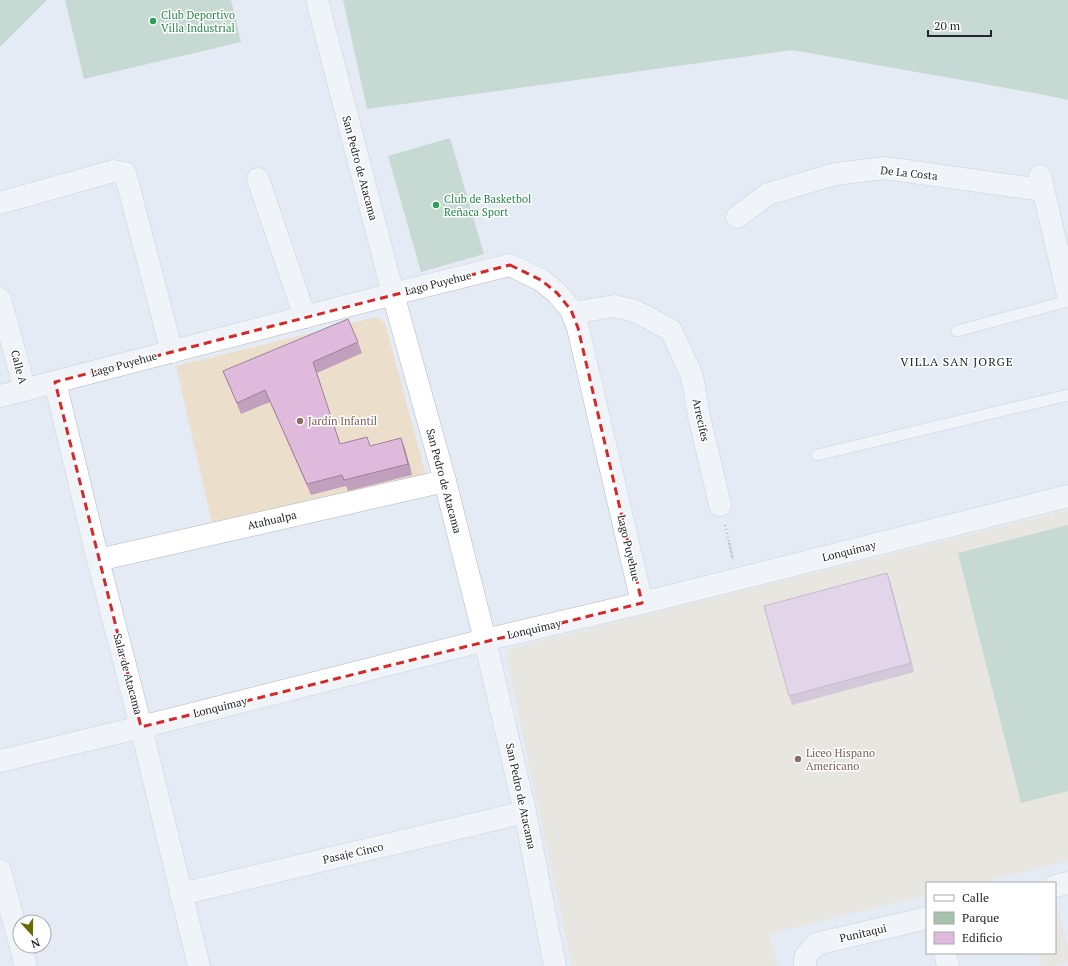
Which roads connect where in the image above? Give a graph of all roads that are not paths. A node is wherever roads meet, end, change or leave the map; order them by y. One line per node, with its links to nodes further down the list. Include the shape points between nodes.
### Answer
1 (317, 0): 5 (street, San Pedro de Atacama)
2 (258, 179): 10 (street)
3 (0, 203): 12 (street, via 113,171 125,173)
4 (737, 217): 6 (street, De La Costa, via 768,194 835,174 885,168 1041,182)
5 (393, 294): 9 (street, Lago Puyehue, via 510,265 541,280 557,293); 10 (street, Lago Puyehue); 18 (street, San Pedro de Atacama)
6 (1068, 295)
7 (0, 299): 14 (street, Calle A)
8 (1068, 301): 11 (lane)
9 (572, 313): 20 (street, Arrecifes, via 614,306 635,311 671,330 692,376); 22 (street, Lago Puyehue, via 578,328)
10 (305, 317): 12 (street, Lago Puyehue)
11 (957, 331)
12 (172, 352): 13 (street, Lago Puyehue)
13 (55, 382): 14 (street, Lago Puyehue); 21 (street, Salar de Atacama)
14 (25, 390): 16 (street, Lago Puyehue)
15 (1068, 395): 17 (lane)
16 (0, 396)
17 (817, 455)
18 (445, 481): 21 (street, Atahualpa); 23 (street, San Pedro de Atacama)
19 (1068, 496): 22 (street, Lonquimay)
20 (720, 505)
21 (98, 560): 24 (street, Salar de Atacama)
22 (642, 603): 23 (street, Lonquimay)
23 (485, 640): 24 (street, Lonquimay); 26 (street, San Pedro de Atacama)
24 (141, 727): 25 (street, Lonquimay); 30 (street, Salar de Atacama)
25 (0, 761)
26 (525, 812): 30 (street, Pasaje Cinco); 36 (street, San Pedro de Atacama)
27 (0, 871): 31 (street)
28 (1068, 883): 29 (street)
29 (1056, 886)
30 (181, 894): 35 (street, Salar de Atacama)
31 (12, 915)
32 (926, 918): 34 (street, Punitaqui, via 816,944)
33 (945, 954): 37 (street)
34 (805, 962)
35 (199, 966)
36 (555, 966)
37 (948, 966)

